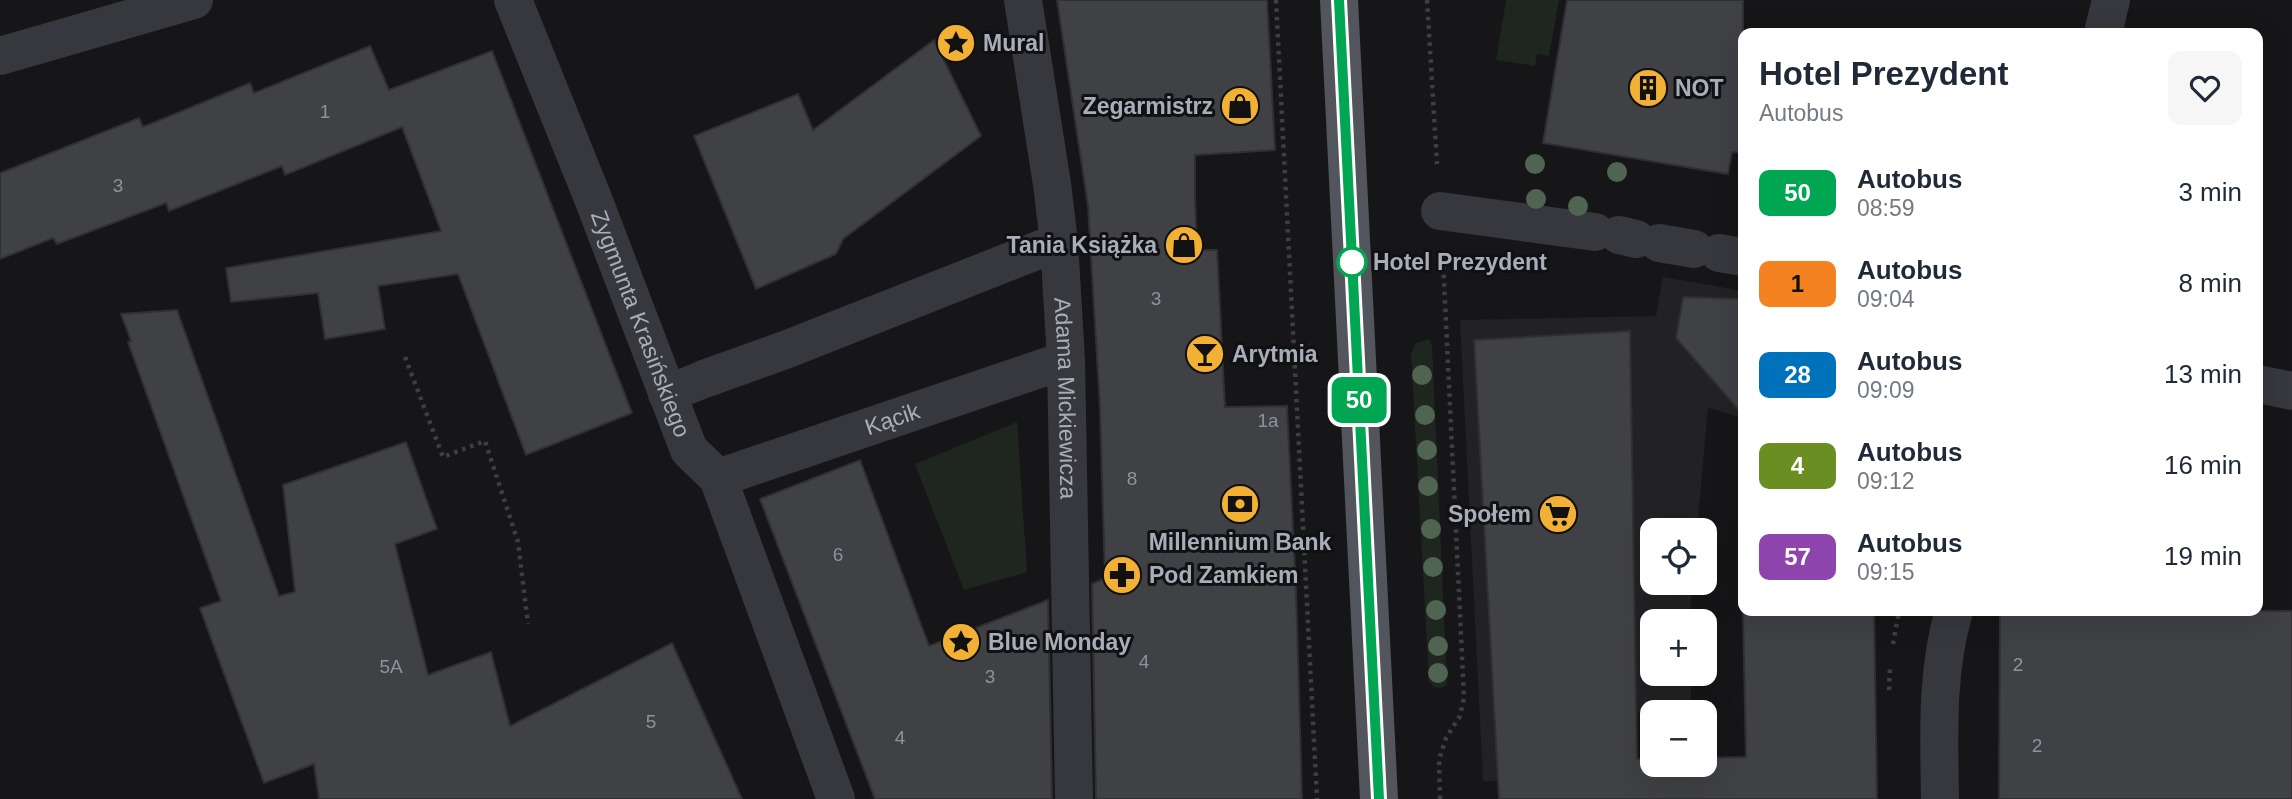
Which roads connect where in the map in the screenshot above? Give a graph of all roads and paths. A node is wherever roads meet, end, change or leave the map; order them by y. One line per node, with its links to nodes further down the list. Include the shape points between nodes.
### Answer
1 (194, 0): 9 (street)
2 (513, 0): 17 (street, Zygmunta Krasińskiego)
3 (1023, 0): 11 (street, Adama Mickiewicza)
4 (1276, 0): 23 (path)
5 (1339, 0): 24 (main road)
6 (1427, 0): 10 (path)
7 (2110, 0): 8 (street)
8 (2104, 28)
9 (0, 55)
10 (1440, 211): 12 (street); 25 (path, via 1464,698 1439,760)
11 (1059, 242): 14 (street, Adama Mickiewicza); 17 (street)
12 (1666, 244)
13 (405, 356): 20 (path, via 443,457 485,441 518,542)
14 (1066, 360): 18 (street, Kącik); 22 (street, Adama Mickiewicza)
15 (2263, 385): 16 (street)
16 (2292, 391)
17 (667, 394): 18 (street, Zygmunta Krasińskiego, via 688,450)
18 (718, 478): 21 (street, Zygmunta Krasińskiego)
19 (1953, 616): 26 (street, via 1938,719)
20 (527, 624)
21 (836, 799)
22 (1074, 799)
23 (1317, 799)
24 (1379, 799)
25 (1440, 799)
26 (1940, 799)

